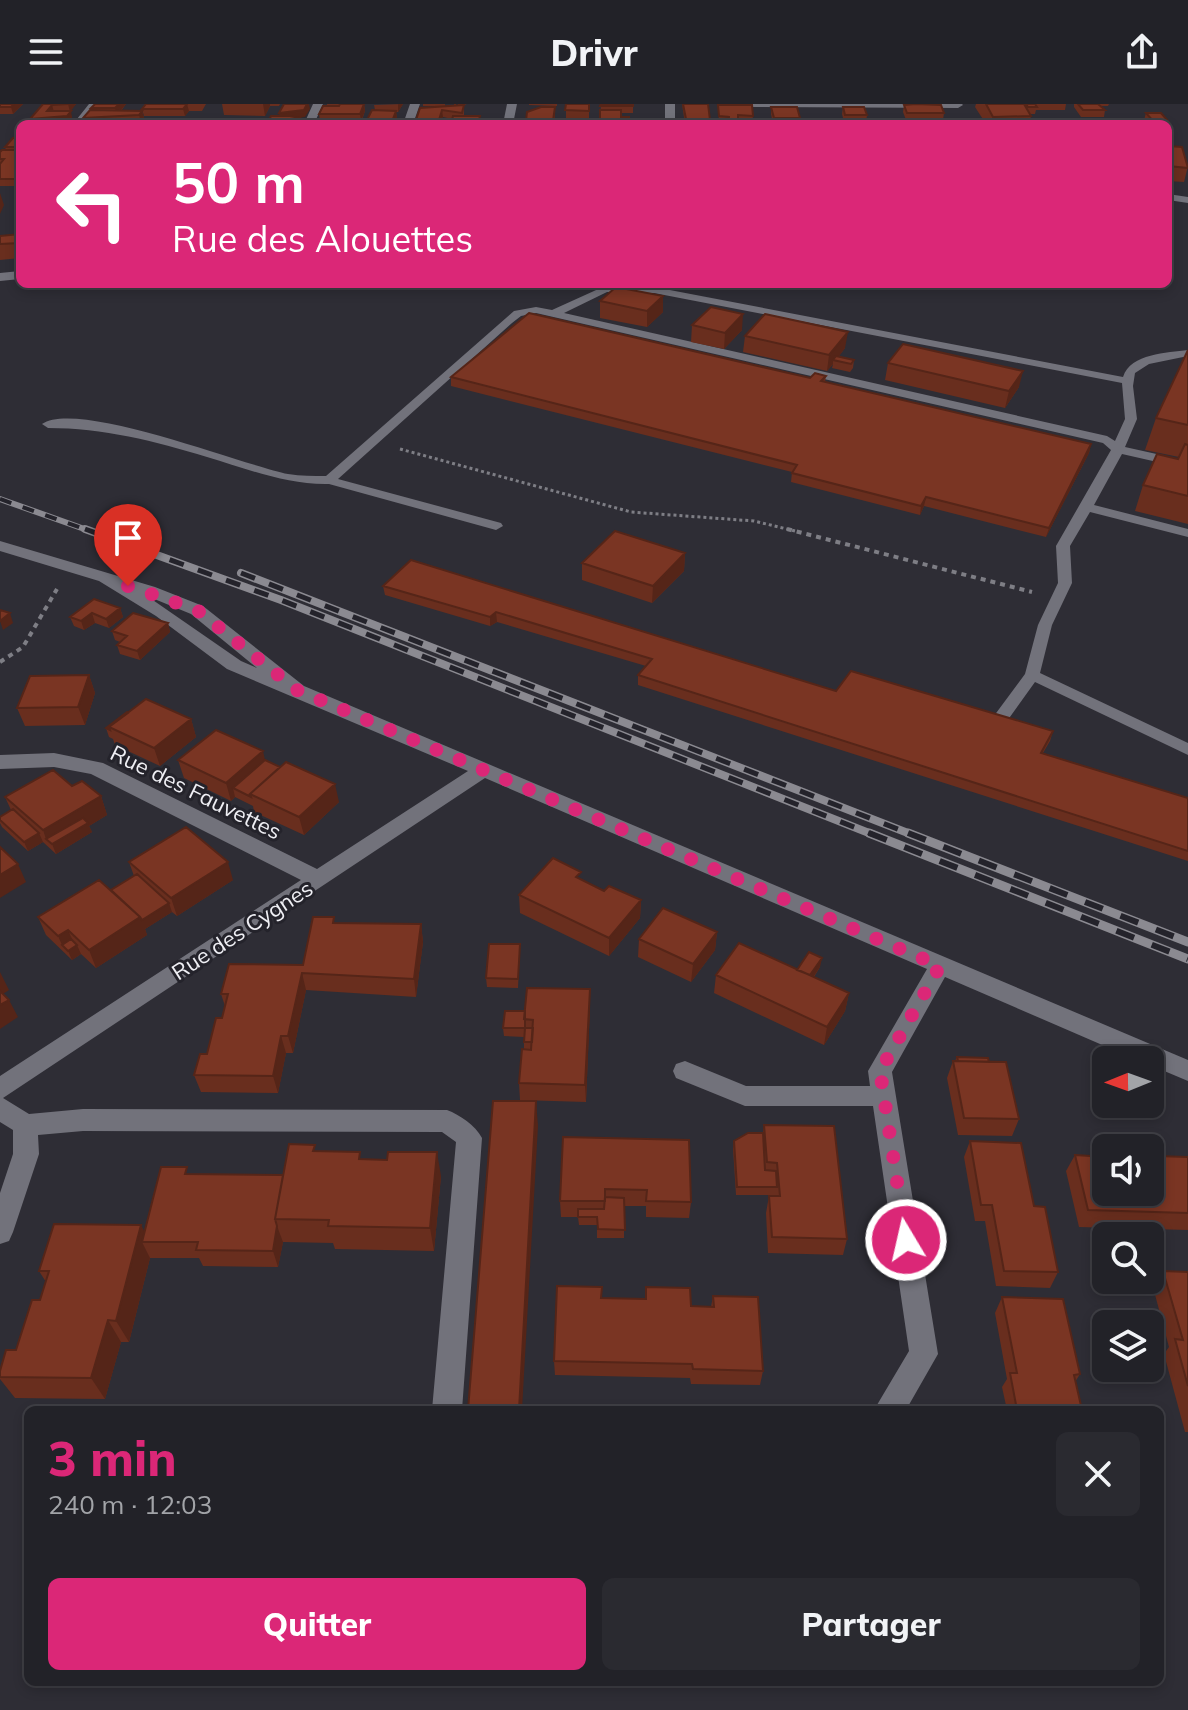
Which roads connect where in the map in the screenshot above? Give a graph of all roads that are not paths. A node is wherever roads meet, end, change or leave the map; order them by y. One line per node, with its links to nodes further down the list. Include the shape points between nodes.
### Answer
1 (94, 104): 5 (street)
2 (742, 104): 4 (street)
3 (959, 108): 4 (street)
4 (817, 109)
5 (81, 120)
6 (553, 314): 8 (lane, via 605,289 654,290); 12 (lane, via 1107,440); 14 (lane, via 518,313)
7 (1188, 353): 8 (lane, via 1145,361 1130,372)
8 (1128, 381): 12 (lane, via 1131,419)
9 (48, 424): 10 (lane, via 71,423)
10 (150, 438): 11 (lane); 14 (lane, via 294,482)
11 (118, 443)
12 (1117, 449): 13 (lane); 15 (lane)
13 (1188, 465)
14 (329, 480): 16 (lane)
15 (1084, 506): 17 (lane); 19 (lane, via 1063,546 1065,583 1045,625)
16 (496, 526)
17 (1188, 533)
18 (0, 546): 23 (street, via 107,581 162,612 234,665)
19 (1032, 675): 20 (lane); 21 (lane)
20 (996, 724)
21 (1188, 750)
22 (0, 762): 24 (street, Rue des Fauvettes, via 54,760 96,768)
23 (484, 770): 24 (street, Rue des Cygnes); 25 (street)
24 (318, 879): 28 (street, Rue des Cygnes)
25 (940, 966): 27 (street); 29 (street, via 880,1071)
26 (685, 1071): 29 (street, via 745,1096)
27 (1188, 1071)
28 (0, 1089)
29 (884, 1096): 34 (street, via 924,1354)
30 (0, 1108): 31 (street)
31 (25, 1125): 32 (street, via 26,1154); 33 (street, via 83,1120 447,1121 469,1138)
32 (0, 1232)
33 (447, 1406)
34 (892, 1406)

